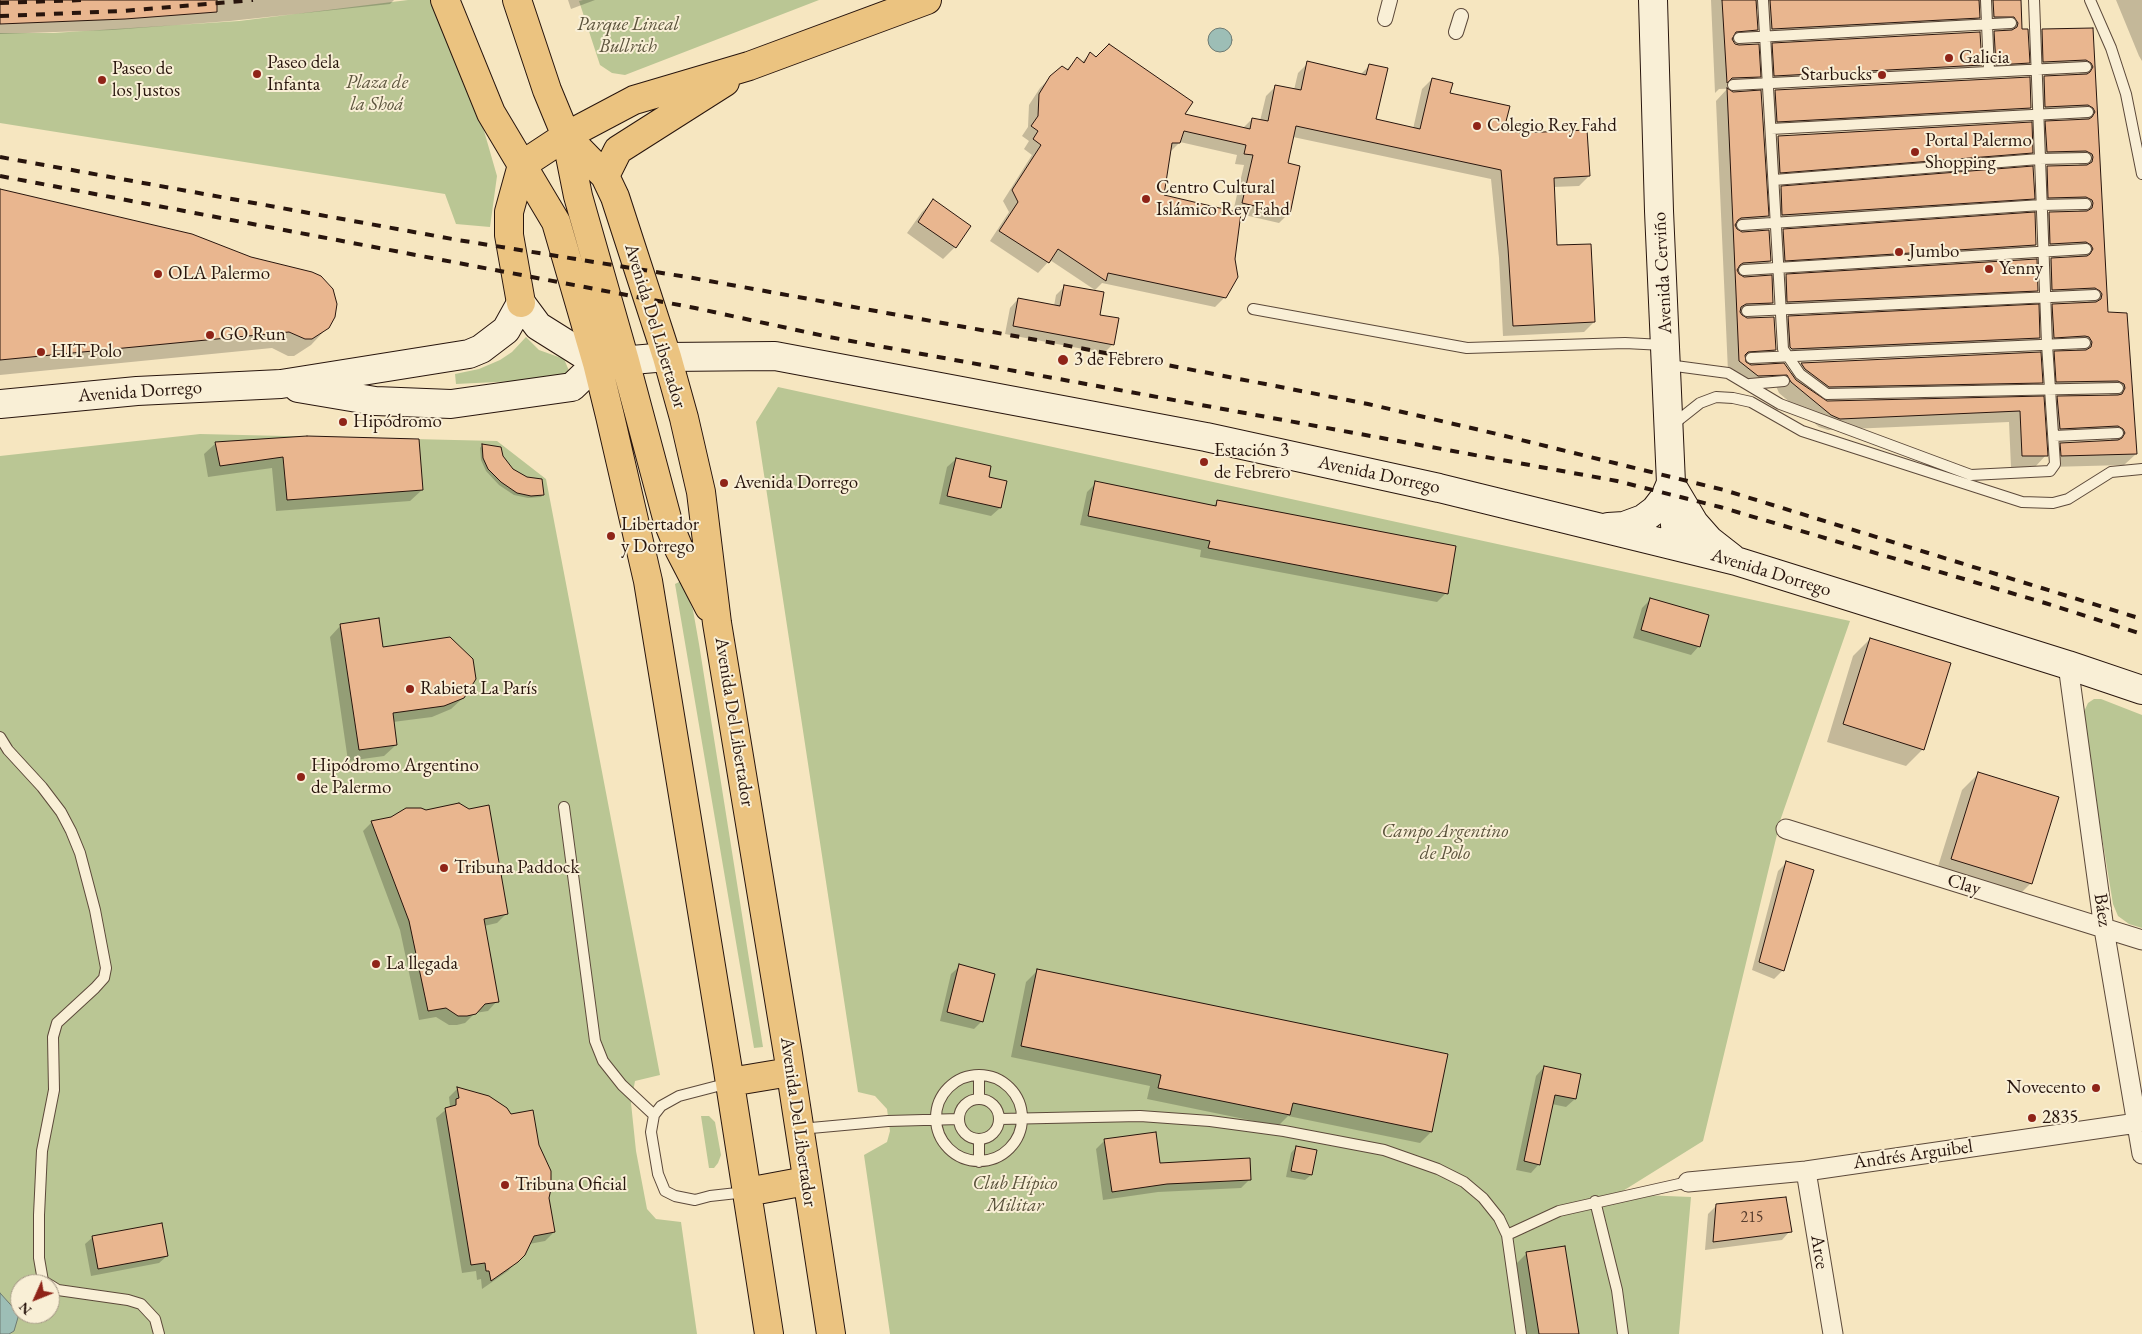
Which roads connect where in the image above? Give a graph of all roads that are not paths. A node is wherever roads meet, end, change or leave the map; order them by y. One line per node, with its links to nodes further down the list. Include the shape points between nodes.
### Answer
1 (444, 0): 29 (main road, Avenida Del Libertador, via 485,100)
2 (517, 0): 26 (main road, Avenida Del Libertador)
3 (927, 0): 17 (main road)
4 (1390, 0): 11 (street)
5 (1653, 0): 50 (main road, Avenida Cerviño)
6 (1763, 0): 15 (lane)
7 (1986, 0): 13 (lane)
8 (2034, 0): 18 (lane)
9 (2090, 0): 30 (lane, via 2126,94)
10 (1460, 16): 14 (street)
11 (1385, 19)
12 (2012, 23): 13 (lane)
13 (1987, 24): 15 (lane); 20 (lane)
14 (1456, 32)
15 (1765, 37): 16 (lane); 21 (lane)
16 (1739, 38)
17 (749, 66): 26 (main road, via 634,100); 31 (main road, via 618,150)
18 (2036, 66): 19 (lane); 20 (lane); 24 (lane)
19 (2086, 67)
20 (1989, 72): 21 (lane)
21 (1768, 84): 22 (lane); 25 (lane)
22 (1733, 85)
23 (2088, 112): 24 (lane)
24 (2038, 114): 25 (lane); 28 (lane)
25 (1771, 129): 32 (lane)
26 (566, 136): 29 (main road); 31 (main road, Avenida Del Libertador); 35 (main road, Avenida Del Libertador); 54 (main road, via 578,196)
27 (2086, 158): 28 (lane)
28 (2039, 159): 32 (lane); 34 (lane)
29 (522, 165): 35 (main road, Avenida Del Libertador); 44 (main road, via 509,212 509,235)
30 (2142, 174)
31 (605, 176): 52 (main road, Avenida Del Libertador)
32 (1774, 180): 36 (lane)
33 (2086, 204): 34 (lane)
34 (2041, 205): 36 (lane); 39 (lane)
35 (556, 222): 55 (main road, Avenida Del Libertador)
36 (1776, 223): 37 (lane); 40 (lane)
37 (1742, 225)
38 (2086, 250): 39 (lane)
39 (2043, 251): 40 (lane); 43 (lane)
40 (1779, 268): 41 (lane); 45 (lane)
41 (1744, 270)
42 (2095, 295): 43 (lane)
43 (2045, 297): 45 (lane); 49 (lane)
44 (521, 302): 55 (main road, via 538,326); 57 (main road, Avenida Dorrego, via 506,330 470,354)
45 (1781, 308): 47 (lane); 51 (lane)
46 (1252, 309): 50 (lane, via 1467,348 1625,343)
47 (1747, 311)
48 (2085, 343): 49 (lane)
49 (2047, 344): 51 (lane); 60 (lane)
50 (1667, 355): 58 (lane, via 1728,372); 62 (main road, Avenida Cerviño)
51 (1786, 356): 53 (lane); 60 (lane, via 1800,374 1827,394)
52 (667, 357): 54 (main road, Avenida Dorrego); 67 (main road, Avenida Dorrego, via 775,356 1206,437 1440,488); 70 (main road, Avenida Del Libertador, via 701,492)
53 (1751, 358)
54 (625, 361): 55 (main road, Avenida Dorrego); 70 (main road, via 668,522)
55 (597, 363): 57 (main road, Avenida Dorrego, via 572,387 451,404 375,401); 80 (main road, Avenida Del Libertador, via 648,581)
56 (1784, 381): 58 (lane)
57 (281, 384): 61 (main road, Avenida Dorrego, via 137,391)
58 (1750, 384): 64 (lane, via 1780,404 1971,475 2050,471 2055,464)
59 (2118, 388): 60 (lane)
60 (2050, 389): 64 (lane)
61 (0, 404)
62 (1669, 428): 65 (lane, via 1700,403 1716,397 1733,398 1758,405 1802,431 2022,502 2053,503 2068,499 2111,472); 66 (main road, Avenida Cerviño)
63 (2118, 433): 64 (lane)
64 (2054, 439)
65 (2142, 469)
66 (1671, 482): 67 (main road, via 1665,497 1643,519 1624,526); 68 (main road, Avenida Cerviño); 69 (main road, via 1694,522 1709,540)
67 (1603, 528): 68 (main road, Avenida Dorrego)
68 (1677, 546): 69 (main road, Avenida Dorrego)
69 (1736, 561): 71 (main road, Avenida Dorrego)
70 (717, 623): 78 (main road, Avenida Del Libertador)
71 (2068, 665): 72 (main road, Avenida Dorrego); 76 (street, Báez)
72 (2142, 690)
73 (0, 738): 98 (lane, via 42,787 71,830 95,910 106,968 104,978 95,988 57,1022 53,1037 54,1090 42,1151 39,1224)
74 (564, 807): 82 (lane, via 595,1041 603,1061 622,1085)
75 (1786, 829): 76 (street, Clay)
76 (2104, 929): 77 (street, Clay); 87 (street, Báez)
77 (2142, 940)
78 (790, 1072): 80 (main road); 88 (main road, Avenida Del Libertador)
79 (979, 1075): 81 (lane); 85 (lane, via 953,1084 938,1106); 86 (lane, via 992,1077 1015,1094)
80 (730, 1082): 82 (lane, via 679,1096 661,1106); 95 (main road, Avenida Del Libertador)
81 (980, 1098): 83 (lane, via 969,1101); 84 (lane, via 990,1101)
82 (654, 1115): 95 (lane, via 651,1132 658,1174 665,1191 695,1200)
83 (959, 1119): 85 (lane); 89 (lane, via 962,1129)
84 (1000, 1119): 86 (lane); 89 (lane, via 990,1137)
85 (936, 1120): 88 (lane); 91 (lane, via 940,1136 949,1149 963,1158)
86 (1023, 1120): 91 (lane, via 1014,1145 998,1157); 97 (lane, via 1140,1116 1210,1121 1384,1150 1464,1182 1499,1218)
87 (2137, 1123): 90 (street, Báez); 92 (street, Andrés Arguibel)
88 (798, 1129): 93 (main road, Avenida Del Libertador)
89 (979, 1139): 91 (lane)
90 (2142, 1154)
91 (979, 1162)
92 (1806, 1171): 94 (street, Andrés Arguibel); 105 (street, Arce)
93 (806, 1181): 95 (main road); 102 (main road, Avenida Del Libertador)
94 (1688, 1182): 96 (lane)
95 (747, 1192): 101 (main road, Avenida Del Libertador)
96 (1595, 1202): 97 (lane, via 1560,1211); 104 (lane, via 1617,1290)
97 (1506, 1235): 103 (lane)
98 (42, 1274)
99 (60, 1290): 100 (lane, via 141,1304 155,1319)
100 (159, 1334)
101 (769, 1334)
102 (830, 1334)
103 (1521, 1334)
104 (1623, 1334)
105 (1833, 1334)

